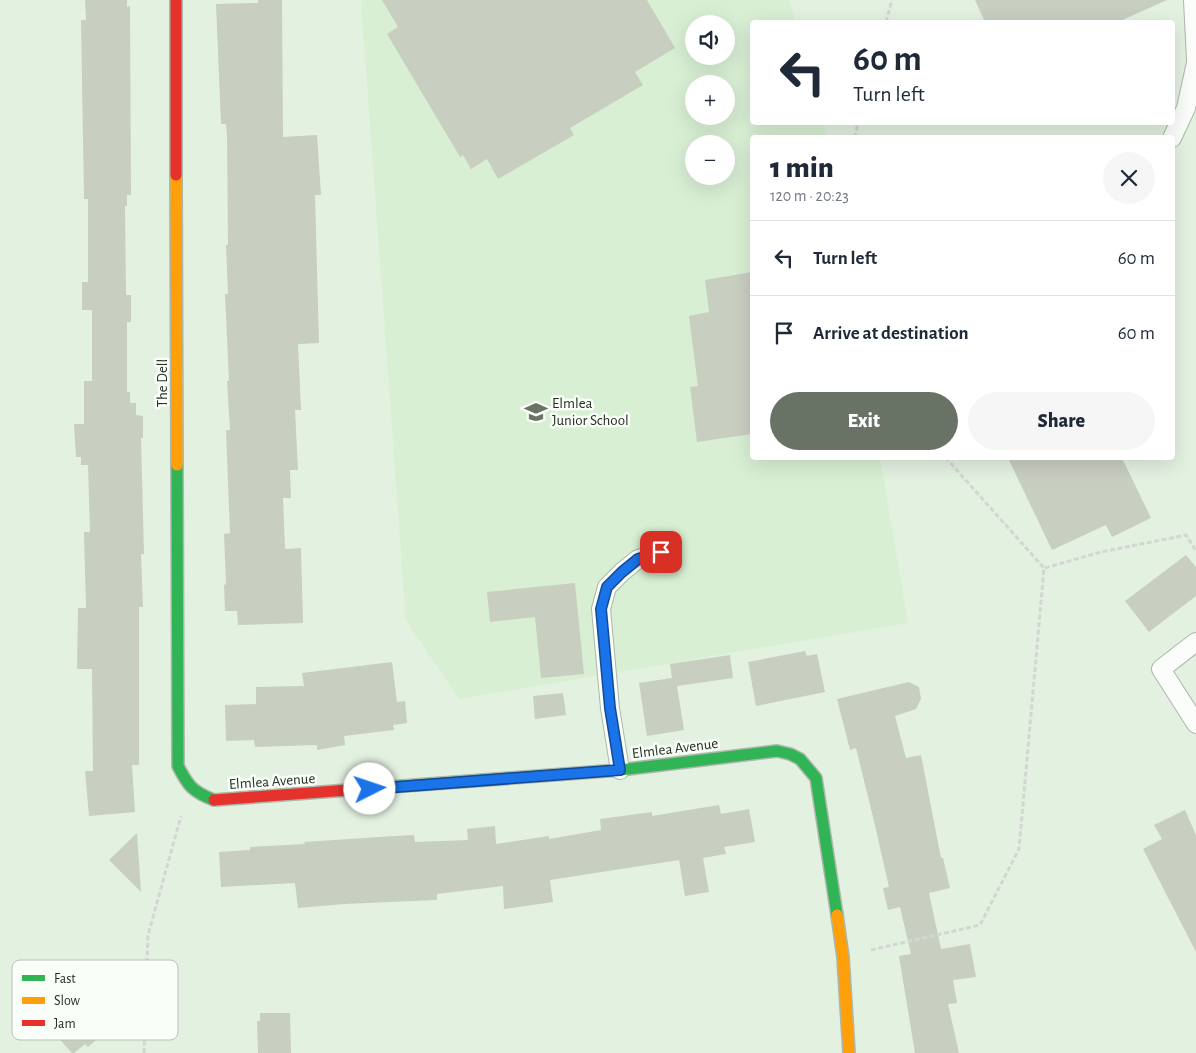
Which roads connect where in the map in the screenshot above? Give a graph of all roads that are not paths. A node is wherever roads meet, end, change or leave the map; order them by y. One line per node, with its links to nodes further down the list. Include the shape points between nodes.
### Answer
1 (176, 0): 9 (street, The Dell, via 178,766)
2 (1193, 0): 3 (lane)
3 (1196, 62): 4 (lane, via 1186,108)
4 (1173, 135)
5 (661, 552): 8 (lane, via 638,559 622,572 607,587 601,609 610,708)
6 (1196, 642): 7 (lane, via 1161,669)
7 (1196, 724)
8 (620, 770): 9 (street, Elmlea Avenue, via 216,800); 10 (street, Elmlea Avenue, via 777,751 791,753 806,764 816,778 843,957)
9 (188, 788)
10 (849, 1053)

